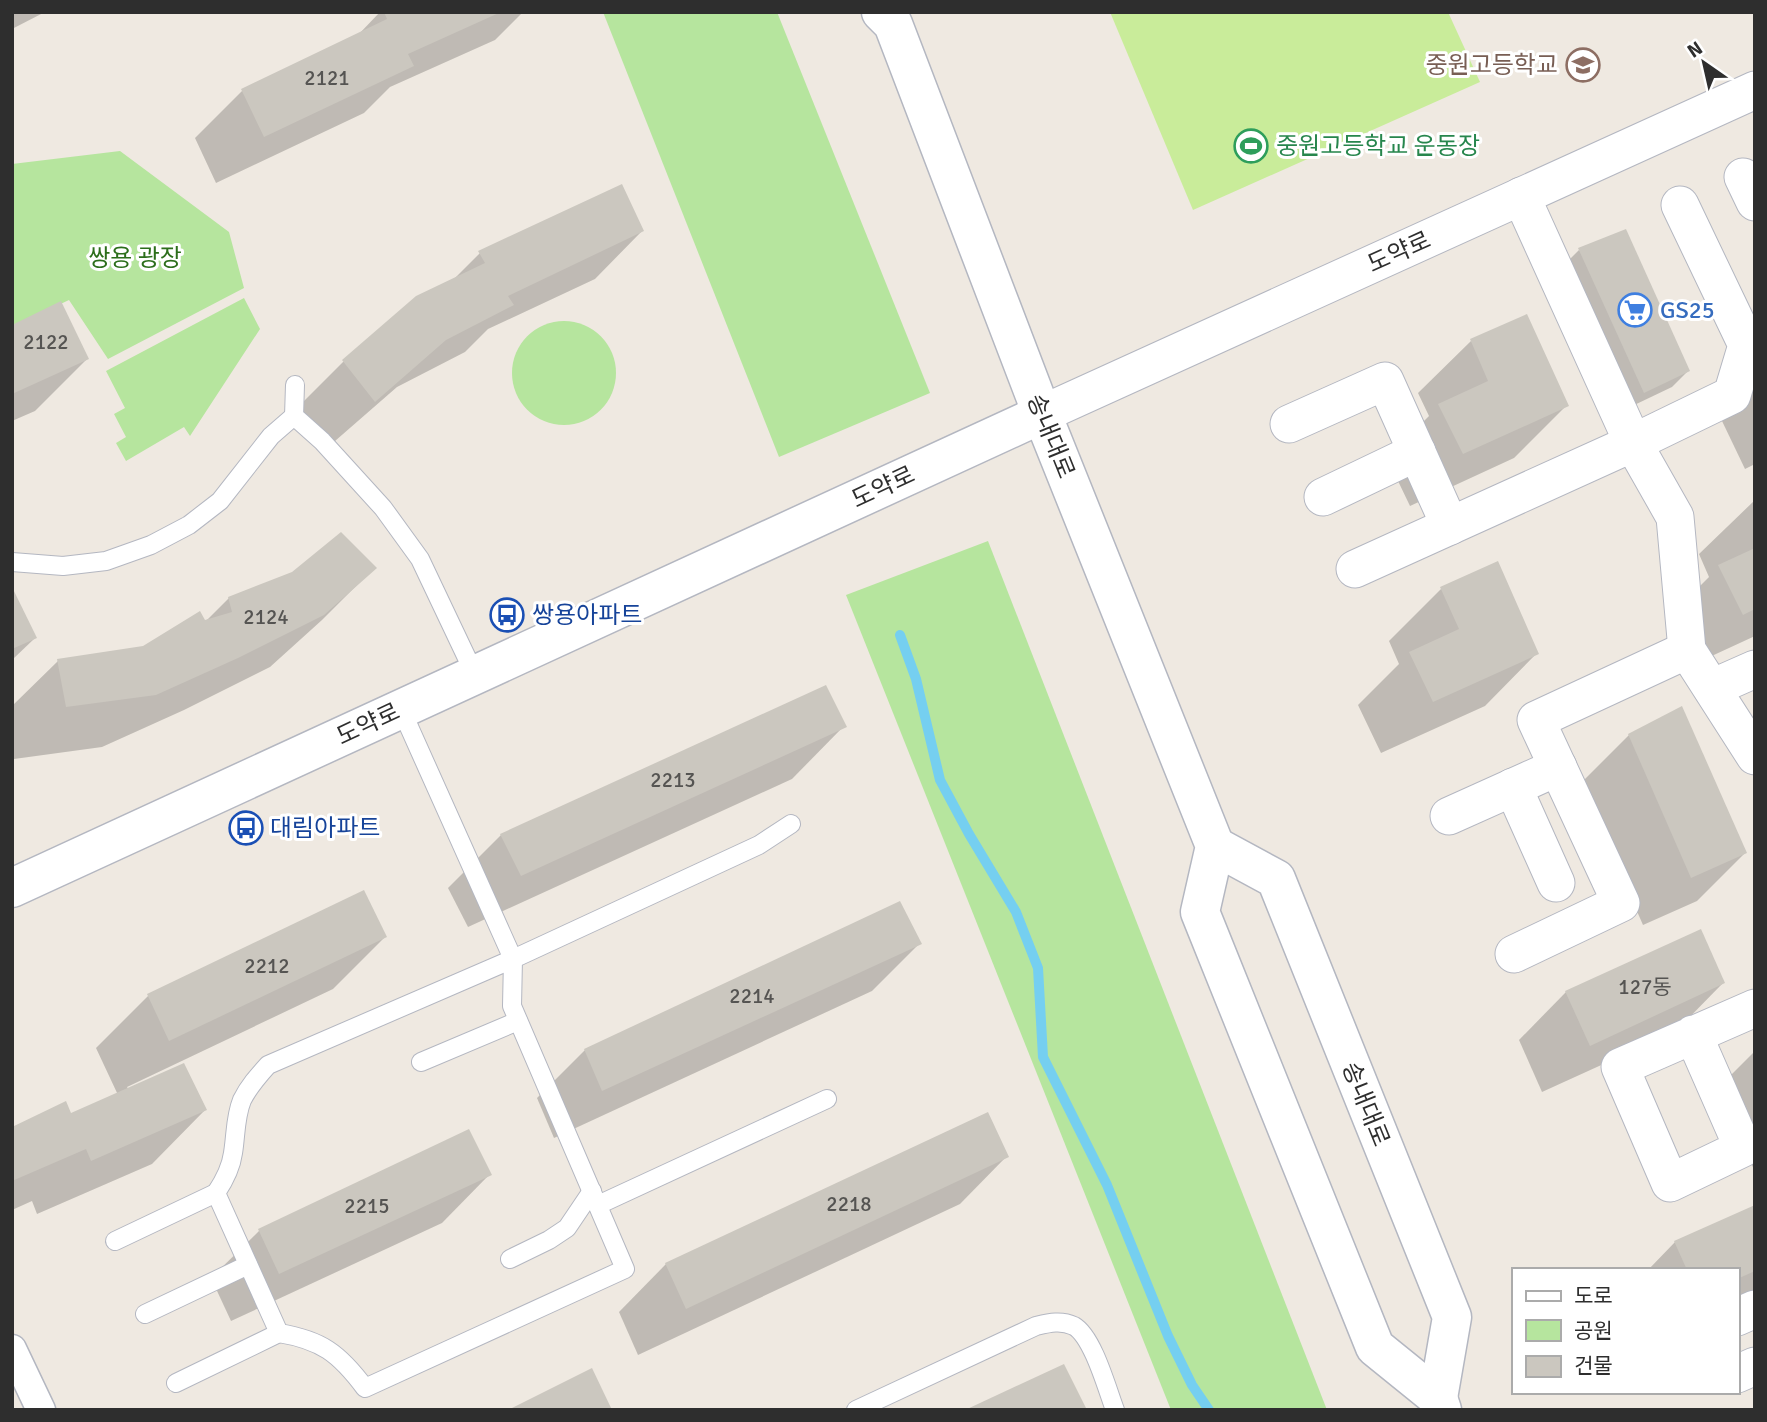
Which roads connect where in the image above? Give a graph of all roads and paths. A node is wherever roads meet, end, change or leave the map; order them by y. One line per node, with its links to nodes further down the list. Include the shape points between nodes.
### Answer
1 (890, 16): 7 (street, 송내대로)
2 (1755, 90): 3 (street, 도약로)
3 (1521, 196): 7 (street, 도약로); 10 (street)
4 (1680, 205): 5 (street)
5 (1751, 336): 10 (street, via 1732,395)
6 (295, 385): 8 (lane)
7 (1042, 414): 18 (street, 도약로); 26 (street, 송내대로)
8 (293, 416): 14 (lane, via 271,436 220,501 151,545 107,561 63,566); 18 (lane, via 383,508 421,559)
9 (1289, 424): 11 (street, via 1385,381)
10 (1633, 443): 13 (street); 16 (street, via 1675,517)
11 (1417, 452): 12 (street); 13 (street)
12 (1323, 497)
13 (1450, 526): 15 (street)
14 (12, 562)
15 (1355, 569)
16 (1688, 650): 19 (street); 22 (street, via 1536,720)
17 (1755, 669): 19 (street)
18 (475, 675): 20 (street, 도약로)
19 (1712, 688): 21 (street)
20 (401, 709): 28 (street, 도약로); 30 (lane)
21 (1755, 756)
22 (1558, 767): 23 (street); 29 (street, via 1621,904)
23 (1513, 787): 24 (street); 27 (street)
24 (1449, 816)
25 (791, 824): 30 (lane, via 759,845)
26 (1215, 846): 49 (street, 송내대로, via 1200,912 1376,1347); 49 (street, 송내대로, via 1276,879 1452,1317)
27 (1556, 883)
28 (12, 888)
29 (1514, 954)
30 (513, 959): 32 (lane, via 512,1006); 36 (lane, via 268,1065 242,1101 233,1155)
31 (1755, 1008): 33 (street)
32 (519, 1021): 34 (lane); 37 (lane)
33 (1693, 1034)
34 (421, 1062)
35 (827, 1099): 37 (lane)
36 (216, 1193): 38 (lane); 40 (lane)
37 (595, 1198): 39 (lane, via 567,1228); 44 (lane, via 625,1269 365,1388 334,1353 306,1338)
38 (115, 1241)
39 (510, 1259)
40 (248, 1265): 42 (lane); 44 (lane)
41 (1755, 1309): 43 (street)
42 (145, 1314)
43 (1739, 1316)
44 (279, 1333): 48 (lane)
45 (12, 1349): 50 (street)
46 (1755, 1366): 47 (street)
47 (1739, 1373)
48 (176, 1383)
49 (1440, 1404)
50 (41, 1410)
51 (856, 1410): 52 (lane, via 1054,1321 1074,1326 1086,1338)
52 (1115, 1410)

